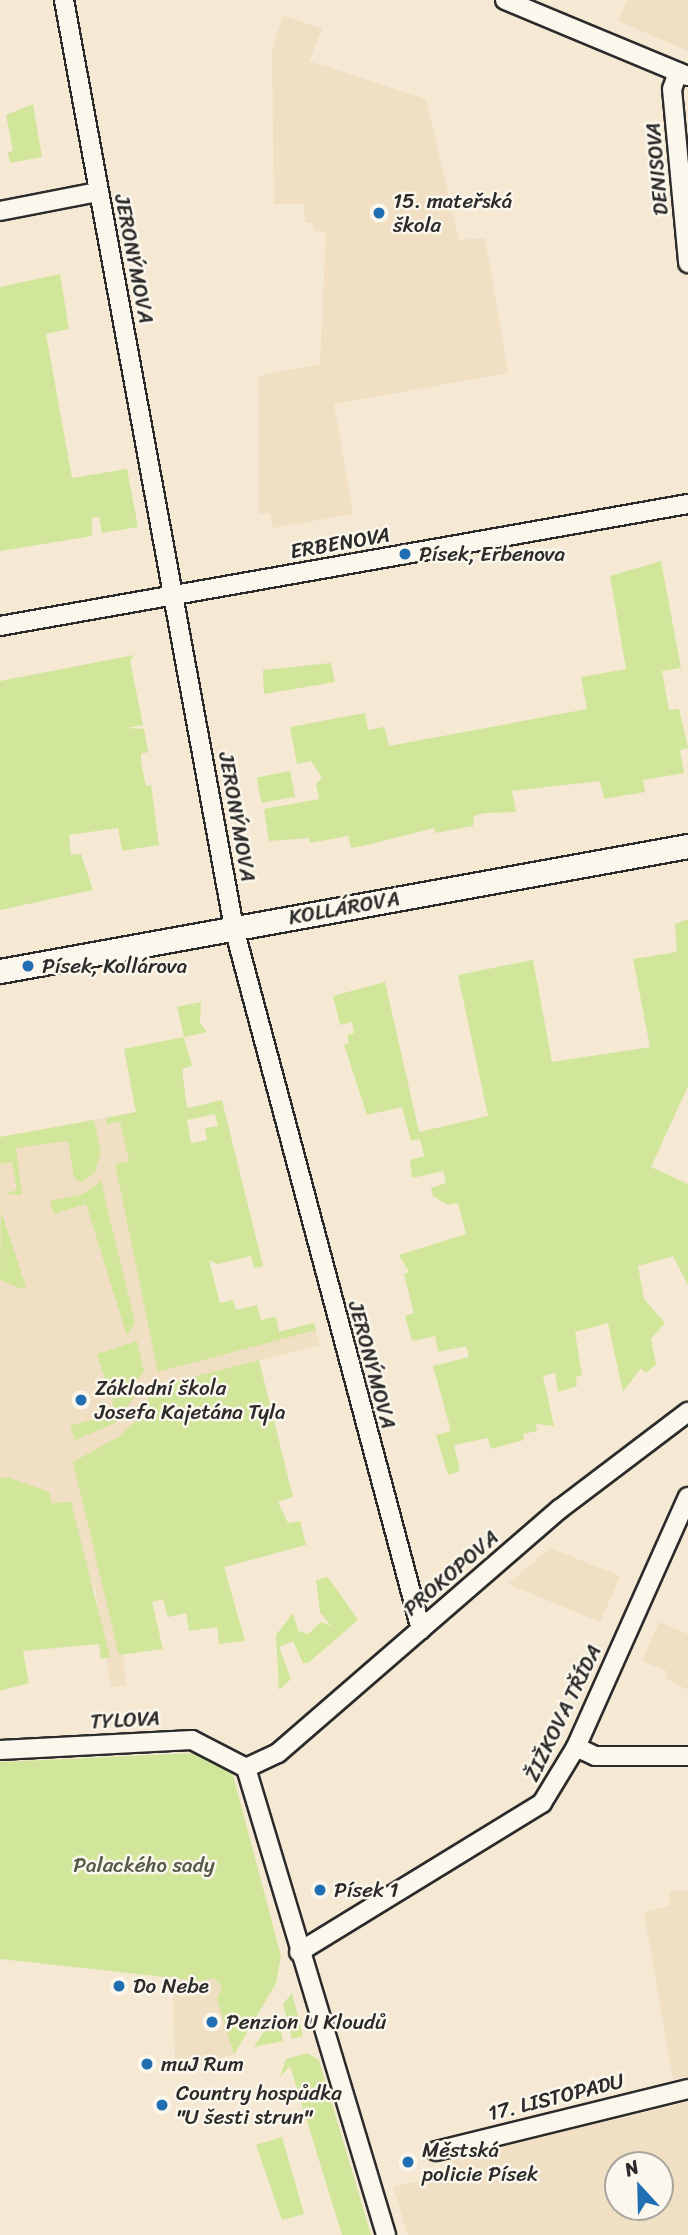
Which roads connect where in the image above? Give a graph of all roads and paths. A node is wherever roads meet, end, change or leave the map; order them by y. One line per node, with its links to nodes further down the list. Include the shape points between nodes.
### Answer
1 (64, 0): 4 (street, JERONÝMOVA)
2 (505, 0): 3 (street)
3 (683, 74): 6 (street, DENISOVA, via 672,89)
4 (98, 192): 5 (street); 8 (street, JERONÝMOVA)
5 (0, 211)
6 (688, 263)
7 (688, 504): 8 (street, ERBENOVA)
8 (174, 596): 9 (street, ERBENOVA); 11 (street, JERONÝMOVA)
9 (0, 626)
10 (688, 846): 11 (main road, KOLLÁROVA)
11 (233, 928): 12 (main road, KOLLÁROVA); 15 (street, JERONÝMOVA)
12 (0, 971)
13 (683, 1421): 15 (street, PROKOPOVA, via 560,1509)
14 (688, 1497): 16 (street, ŽIŽKOVA TŘÍDA)
15 (421, 1630): 19 (street, PROKOPOVA, via 278,1753)
16 (576, 1747): 18 (street, via 595,1756); 20 (street, ŽIŽKOVA TŘÍDA, via 542,1803)
17 (0, 1751): 19 (street, TYLOVA, via 192,1740)
18 (688, 1756)
19 (246, 1768): 20 (street)
20 (299, 1952): 23 (street)
21 (688, 2089): 22 (street, 17. LISTOPADU)
22 (436, 2151)
23 (386, 2235)

